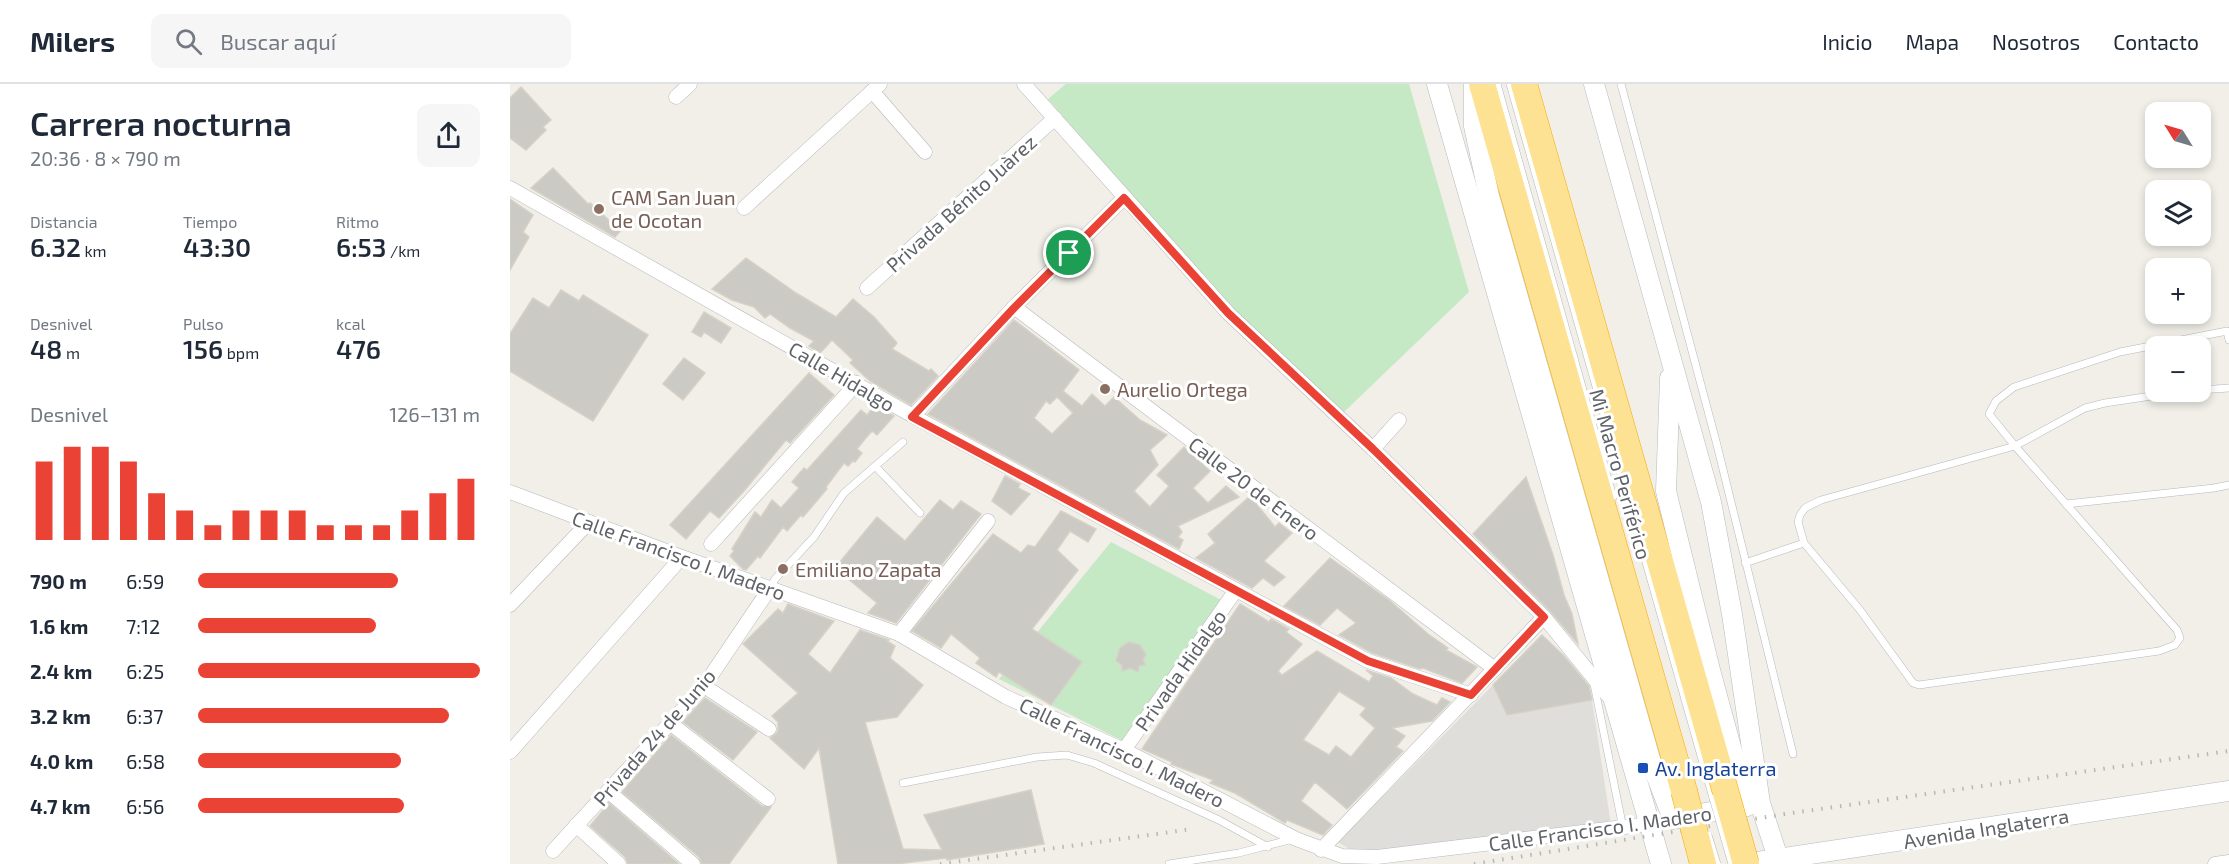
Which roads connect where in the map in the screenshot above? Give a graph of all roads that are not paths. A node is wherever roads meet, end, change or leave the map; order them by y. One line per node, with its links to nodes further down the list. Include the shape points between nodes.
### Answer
1 (690, 84): 12 (street)
2 (1024, 84): 13 (street)
3 (1437, 84): 24 (main road)
4 (1474, 84): 19 (main road, via 1474,126 1489,196)
5 (1482, 84): 64 (highway)
6 (1497, 84): 37 (lane, Mi Macro Periférico)
7 (1510, 84): 61 (lane, Mi Macro Periférico)
8 (1524, 84): 61 (highway)
9 (1594, 84): 22 (main road)
10 (1621, 84): 44 (lane)
11 (876, 88): 14 (street); 17 (street)
12 (676, 97)
13 (1055, 118): 16 (street); 18 (street, Privada Bénito Juàrez)
14 (926, 152)
15 (510, 188): 23 (street, Calle Hidalgo)
16 (1124, 198): 20 (street); 32 (street, via 1228,313)
17 (744, 208)
18 (867, 288)
19 (1521, 306): 24 (main road); 67 (main road, via 1650,759)
20 (1014, 308): 28 (street); 50 (street, Calle 20 de Enero)
21 (2229, 340): 31 (lane, via 2227,331 2120,352 2014,387 1996,401 1989,414)
22 (1671, 361): 66 (main road, via 1721,548); 66 (main road, via 1666,491 1711,674)
23 (857, 384): 28 (street, Calle Hidalgo); 42 (street)
24 (1524, 387): 54 (main road)
25 (2229, 388): 26 (lane)
26 (2211, 389)
27 (2145, 397): 31 (lane, via 2085,408)
28 (912, 417): 46 (street, Calle Hidalgo)
29 (1399, 420): 32 (street)
30 (903, 442): 33 (lane)
31 (2015, 446): 36 (lane); 41 (lane, via 1821,500 1800,515)
32 (1373, 449): 48 (street)
33 (875, 466): 38 (lane); 45 (lane, via 844,493 814,537)
34 (2229, 485): 36 (lane)
35 (510, 492): 40 (street, Calle Francisco I. Madero)
36 (2066, 504): 41 (lane, via 2177,630 2180,638 2175,645 2159,651 1919,685 1908,679 1860,610)
37 (1615, 505)
38 (920, 513)
39 (988, 521): 49 (street)
40 (589, 522): 43 (street, Calle Francisco I. Madero); 47 (street)
41 (1804, 543): 44 (lane)
42 (711, 544)
43 (682, 557): 45 (street, Calle Francisco I. Madero); 58 (street)
44 (1745, 563): 59 (lane)
45 (770, 588): 49 (street, Calle Francisco I. Madero); 52 (street, Privada 24 de Junio)
46 (1236, 590): 53 (street, Calle Hidalgo, via 1368,661); 57 (street, Privada Hidalgo)
47 (510, 605)
48 (1544, 617): 50 (street); 51 (street)
49 (899, 634): 57 (street, Calle Francisco I. Madero, via 1006,697)
50 (1495, 669): 53 (street)
51 (1592, 675): 54 (street); 70 (lane)
52 (704, 686): 55 (street, Privada 24 de Junio); 56 (street)
53 (1471, 695): 73 (street)
54 (1617, 706): 68 (main road)
55 (670, 723): 62 (street, Privada 24 de Junio); 65 (street)
56 (769, 729)
57 (1124, 750): 71 (street, Calle Francisco I. Madero)
58 (510, 752)
59 (1793, 754)
60 (903, 783): 72 (lane, via 1037,757 1067,755 1094,763 1219,820)
61 (1718, 788): 83 (lane, Mi Macro Periférico, bridge); 84 (highway, bridge)
62 (608, 791): 69 (street, Privada 24 de Junio); 78 (street)
63 (2229, 791): 75 (main road, Avenida Inglaterra)
64 (1691, 796): 81 (highway, bridge); 82 (lane, bridge)
65 (768, 799)
66 (1754, 804): 67 (main road, Calle Francisco I. Madero); 75 (main road)
67 (1673, 819): 68 (main road, Calle Francisco I. Madero)
68 (1649, 824): 70 (street, Calle Francisco I. Madero); 80 (main road)
69 (576, 825): 74 (street, Privada 24 de Junio); 77 (street)
70 (1623, 828): 73 (street, Calle Francisco I. Madero, via 1377,857 1342,856)
71 (1296, 838): 72 (lane); 73 (street, Calle Francisco I. Madero)
72 (1268, 847): 79 (lane)
73 (1321, 850)
74 (553, 851)
75 (1779, 861): 84 (main road, Avenida Inglaterra)
76 (2229, 862): 85 (street)
77 (619, 864)
78 (693, 864)
79 (1169, 864)
80 (1661, 864)
81 (1703, 864)
82 (1717, 864)
83 (1732, 864)
84 (1745, 864)
85 (2215, 864)

